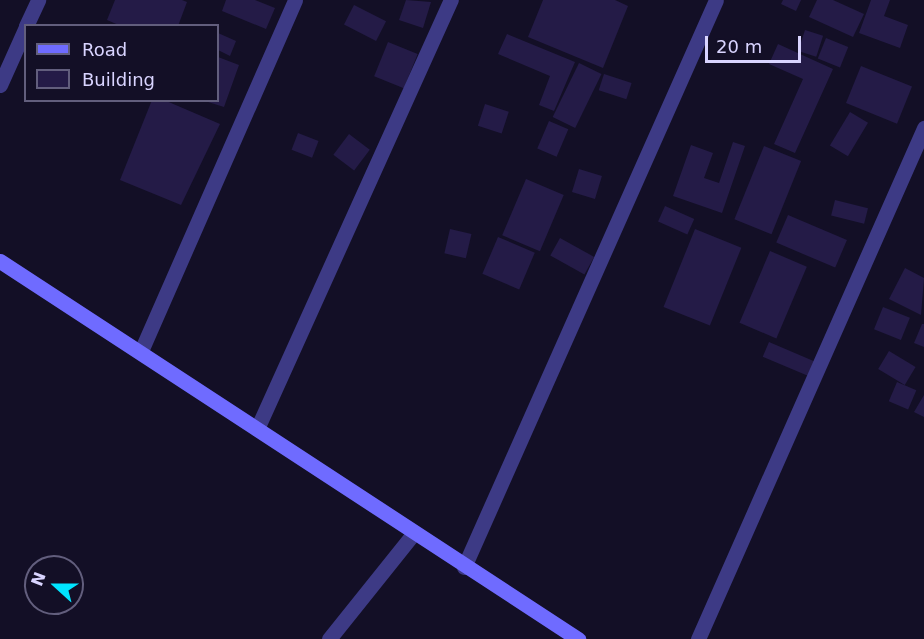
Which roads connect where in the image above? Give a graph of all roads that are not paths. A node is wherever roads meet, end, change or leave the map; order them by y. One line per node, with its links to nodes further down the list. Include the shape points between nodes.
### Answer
1 (38, 0): 5 (street)
2 (295, 0): 10 (street)
3 (451, 0): 11 (street)
4 (716, 0): 13 (street)
5 (27, 24)
6 (24, 31): 7 (street)
7 (0, 85)
8 (924, 128): 16 (street)
9 (0, 261): 10 (main road)
10 (141, 351): 11 (main road)
11 (257, 429): 12 (main road)
12 (412, 534): 13 (main road); 14 (street)
13 (464, 567): 15 (main road)
14 (329, 639)
15 (578, 639)
16 (698, 639)

